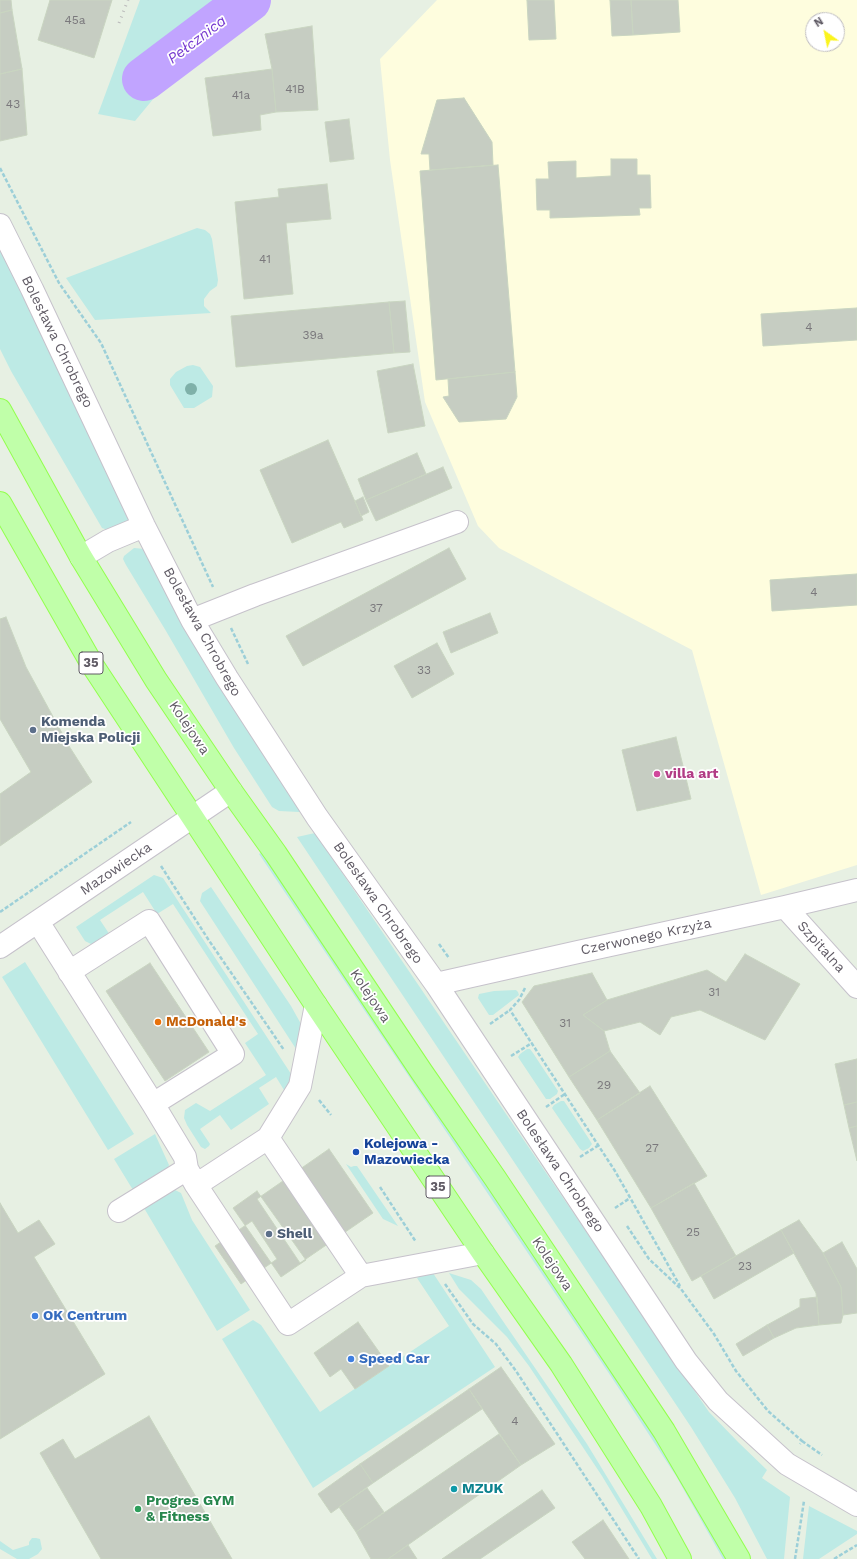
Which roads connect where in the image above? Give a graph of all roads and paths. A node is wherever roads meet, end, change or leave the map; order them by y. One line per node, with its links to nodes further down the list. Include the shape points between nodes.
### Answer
1 (0, 168): 9 (path, via 58,283 101,343)
2 (0, 226): 7 (street, Bolesława Chrobrego)
3 (0, 399): 4 (main road, Kolejowa)
4 (5, 419): 8 (main road, Kolejowa)
5 (0, 503): 14 (main road, 35, via 93,666)
6 (457, 522): 10 (street)
7 (144, 526): 8 (street, via 108,541); 10 (street, Bolesława Chrobrego)
8 (81, 557): 13 (main road, Kolejowa, via 156,680)
9 (213, 588)
10 (192, 620): 25 (street, Bolesława Chrobrego, via 226,678 317,817)
11 (228, 622): 12 (path)
12 (251, 670)
13 (231, 791): 14 (street, Mazowiecka); 63 (main road, Kolejowa, via 664,1431)
14 (192, 818): 20 (street, Mazowiecka); 28 (main road, 35)
15 (131, 822): 19 (path)
16 (160, 865): 37 (path)
17 (857, 890): 18 (street, Czerwonego Krzyża)
18 (785, 907): 25 (street, Czerwonego Krzyża); 27 (street, Szpitalna)
19 (0, 912)
20 (38, 922): 22 (street, Mazowiecka); 24 (street)
21 (437, 942): 23 (path)
22 (0, 947)
23 (452, 960)
24 (70, 972): 39 (street); 39 (street, via 149,921 233,1054)
25 (436, 984): 57 (street, Bolesława Chrobrego, via 686,1361 718,1401)
26 (525, 987): 29 (path, via 519,1000)
27 (857, 987)
28 (316, 1005): 37 (street); 53 (main road, 35)
29 (510, 1010): 31 (path); 33 (path)
30 (486, 1020): 31 (path)
31 (489, 1024): 32 (path)
32 (494, 1030)
33 (532, 1043): 35 (path); 38 (path)
34 (506, 1050): 35 (path)
35 (511, 1056): 36 (path)
36 (514, 1062)
37 (302, 1076): 41 (path); 42 (street, via 300,1086)
38 (565, 1094): 40 (path, via 546,1107); 43 (path)
39 (153, 1104): 47 (street, via 185,1157)
40 (544, 1104)
41 (331, 1115)
42 (268, 1138): 47 (street); 55 (street)
43 (599, 1146): 45 (path); 49 (path)
44 (576, 1151): 45 (path)
45 (580, 1157): 46 (path)
46 (584, 1163)
47 (192, 1177): 51 (street); 55 (street, via 288,1324)
48 (380, 1187): 54 (path)
49 (630, 1198): 50 (path, via 615,1208); 56 (path)
50 (611, 1203)
51 (118, 1211)
52 (624, 1221): 56 (path, via 649,1259)
53 (483, 1253): 54 (street); 62 (main road, 35, via 561,1364 652,1506)
54 (431, 1263): 55 (street); 61 (path, via 473,1324 496,1344 516,1371)
55 (361, 1276)
56 (681, 1289): 57 (path, via 714,1334 736,1371 768,1411 802,1441)
57 (787, 1464): 59 (street, Bolesława Chrobrego)
58 (804, 1497): 64 (path)
59 (857, 1505)
60 (857, 1545): 65 (path)
61 (639, 1559)
62 (680, 1559)
63 (740, 1559)
64 (795, 1559)
65 (834, 1559)

